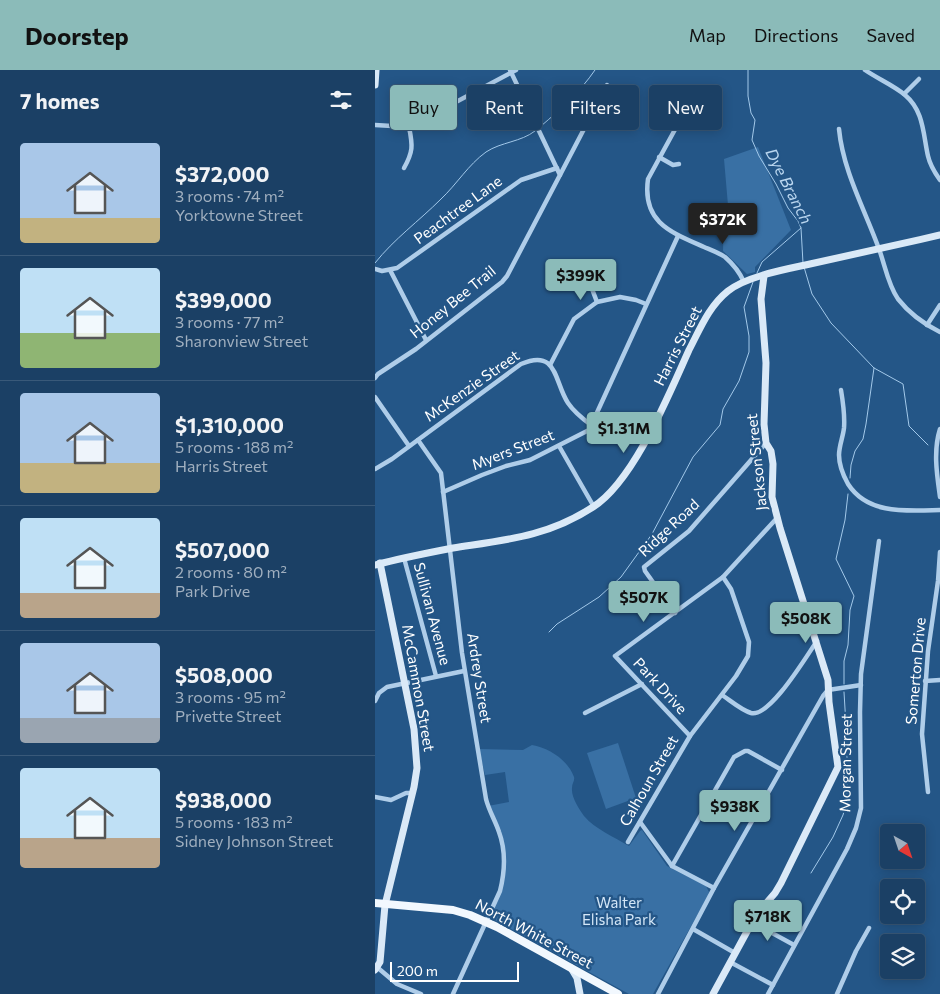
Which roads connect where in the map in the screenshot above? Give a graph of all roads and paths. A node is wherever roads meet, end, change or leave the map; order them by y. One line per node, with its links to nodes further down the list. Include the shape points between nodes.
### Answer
1 (376, 70): 5 (street)
2 (865, 70): 6 (street)
3 (512, 71): 7 (street); 17 (street)
4 (919, 79): 6 (street)
5 (375, 85)
6 (904, 94): 19 (street, via 922,121 931,166)
7 (457, 101)
8 (375, 125): 9 (street)
9 (390, 126)
10 (839, 129): 22 (street, via 844,156)
11 (409, 130): 16 (street, via 412,150)
12 (584, 130): 18 (street, Honey Bee Trail)
13 (674, 130): 14 (street)
14 (659, 157): 15 (street, via 673,165); 20 (street, via 648,179 649,206 653,216)
15 (679, 164)
16 (404, 168)
17 (557, 168): 18 (street); 24 (street, Peachtree Lane, via 521,180 413,258)
18 (560, 175): 33 (street, Honey Bee Trail, via 507,276)
19 (940, 180)
20 (678, 236): 26 (street, via 725,258); 29 (street, Myers Street)
21 (940, 236): 22 (street, Harris Street)
22 (879, 248): 25 (street, Harris Street); 31 (street, via 898,298)
23 (375, 269): 24 (street)
24 (390, 270): 33 (street)
25 (763, 276): 26 (street, Harris Street); 41 (street, Jackson Street)
26 (744, 282): 47 (street, Harris Street, via 729,290 711,308 640,450 613,490)
27 (592, 289): 28 (street)
28 (597, 302): 29 (street, via 620,297); 34 (street, via 574,320)
29 (646, 304): 38 (street, Myers Street)
30 (940, 305): 31 (street)
31 (927, 325): 32 (street)
32 (940, 332)
33 (426, 340): 35 (street, Honey Bee Trail)
34 (550, 365): 38 (street, via 569,404); 40 (street, McKenzie Street, via 532,359 521,364)
35 (375, 378)
36 (841, 390): 48 (street, via 844,428 839,455 842,473 854,492 867,503 888,509)
37 (375, 397): 42 (street)
38 (591, 425): 43 (street, Myers Street, via 589,430)
39 (940, 429): 46 (street, via 936,459)
40 (418, 440): 42 (street, McKenzie Street); 45 (street, Ardrey Street, via 441,473)
41 (766, 443): 49 (street, Jackson Street, via 773,464 772,497); 56 (street, Ridge Road, via 689,531 644,566)
42 (409, 446): 44 (street, McKenzie Street)
43 (559, 446): 45 (street, Myers Street); 47 (street)
44 (375, 469)
45 (443, 492): 51 (street, Ardrey Street)
46 (940, 497)
47 (594, 507): 51 (street, Harris Street, via 556,527 532,535)
48 (940, 510)
49 (777, 518): 55 (street, Park Drive); 57 (street, Jackson Street)
50 (879, 540): 64 (street, Morgan Street)
51 (450, 549): 53 (street, Harris Street); 58 (street, Ardrey Street)
52 (940, 552): 61 (street, Somerton Drive)
53 (404, 558): 54 (street, Harris Street); 59 (street, Sullivan Avenue)
54 (377, 564): 62 (street, McCammon Street)
55 (723, 577): 56 (street, Park Drive); 66 (street, Calhoun Street, via 731,589 749,649 744,664)
56 (675, 613): 63 (street, Park Drive, via 615,656)
57 (817, 640): 65 (street, Jackson Street); 66 (street, via 772,704 762,712 753,714)
58 (465, 671): 59 (street); 80 (street, Ardrey Street, via 486,799 504,857 500,891)
59 (436, 676): 62 (street)
60 (940, 680): 61 (street)
61 (925, 681): 71 (street, Somerton Drive, via 922,734)
62 (405, 682): 67 (street, via 387,687); 72 (street, McCammon Street, via 416,747)
63 (642, 684): 68 (street); 69 (street, Park Drive)
64 (861, 685): 65 (street); 84 (street, Morgan Street, via 861,808 856,828)
65 (829, 690): 70 (street); 81 (street, Jackson Street, via 838,767 781,884)
66 (722, 695): 69 (street, Calhoun Street)
67 (375, 701)
68 (585, 713)
69 (690, 736): 74 (street, Calhoun Street)
70 (782, 770): 76 (street, via 748,751 734,757); 77 (street)
71 (928, 792)
72 (413, 793): 73 (street, via 391,800); 79 (street, McCammon Street)
73 (375, 797)
74 (640, 822): 75 (street, Calhoun Street); 76 (street)
75 (628, 842)
76 (672, 866): 77 (street)
77 (714, 888): 83 (street)
78 (375, 904): 79 (main road, North White Street)
79 (385, 905): 80 (main road, North White Street, via 453,910); 88 (street, McCammon Street, via 380,962)
80 (485, 921): 87 (main road, North White Street); 92 (street, Ardrey Street)
81 (751, 922): 84 (street); 85 (street, Jackson Street)
82 (869, 928): 98 (street)
83 (693, 929): 85 (street); 95 (street)
84 (794, 945): 89 (street, Morgan Street)
85 (735, 954): 86 (street, Jackson Street)
86 (730, 962): 89 (street); 96 (street, Jackson Street)
87 (571, 968): 90 (main road, North White Street); 93 (street)
88 (376, 969): 91 (street, via 397,984)
89 (773, 985): 97 (street, Morgan Street)
90 (604, 991): 94 (main road, North White Street)
91 (421, 994)
92 (453, 994)
93 (580, 994)
94 (618, 994)
95 (658, 994)
96 (713, 994)
97 (768, 994)
98 (837, 994)

